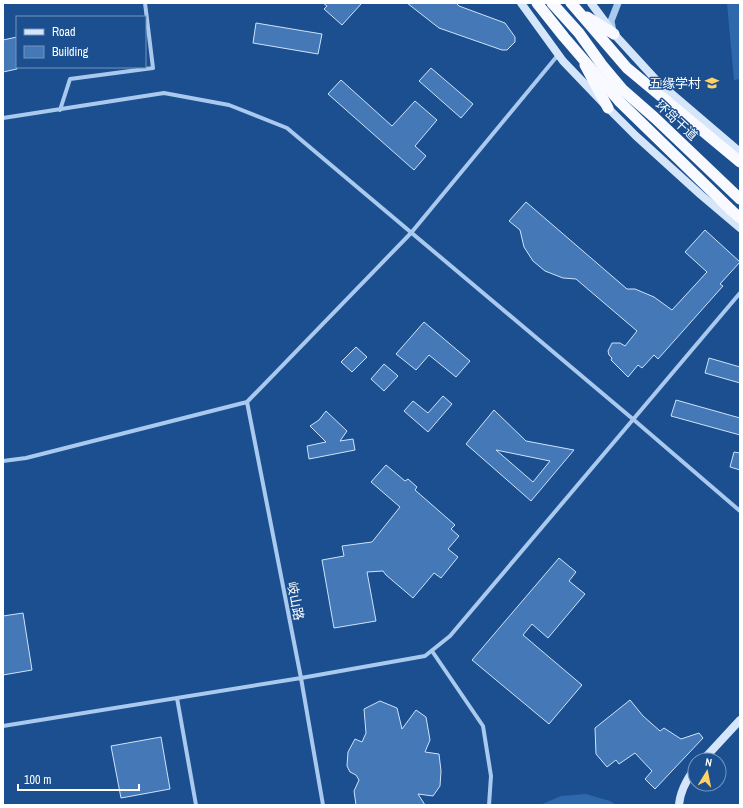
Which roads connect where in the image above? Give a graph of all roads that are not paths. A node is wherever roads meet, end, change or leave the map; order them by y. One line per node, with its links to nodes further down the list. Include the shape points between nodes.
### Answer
1 (145, 3): 12 (street, via 153,68 70,79)
2 (521, 3): 9 (main road)
3 (537, 3): 10 (highway, bridge)
4 (551, 3): 10 (highway); 16 (highway, 环岛干道, via 579,33 623,90)
5 (591, 3): 8 (main road)
6 (618, 3): 8 (street, via 611,21)
7 (573, 6): 8 (highway); 15 (highway, 环岛干道, via 627,68)
8 (614, 34): 14 (main road, via 658,82)
9 (558, 54): 11 (main road); 19 (street)
10 (579, 55): 11 (highway); 17 (highway, bridge, via 619,100)
11 (608, 108): 18 (main road, via 690,186)
12 (60, 110): 13 (street); 19 (street, via 164,93 229,105 287,128)
13 (3, 118)
14 (740, 152)
15 (740, 162)
16 (740, 199)
17 (740, 218)
18 (740, 228)
19 (410, 233): 21 (street); 22 (street)
20 (740, 293): 22 (street)
21 (247, 402): 23 (street, via 26,458); 26 (street, 岐山路)
22 (634, 420): 24 (street); 25 (street, via 450,636)
23 (3, 461)
24 (740, 511)
25 (432, 651): 26 (street, via 425,656); 34 (street, via 483,726 491,776)
26 (301, 678): 27 (street); 33 (street, 岐山路)
27 (177, 698): 29 (street); 32 (street)
28 (740, 720): 30 (main road)
29 (3, 726)
30 (710, 752)
31 (687, 780): 35 (main road)
32 (196, 805)
33 (323, 805)
34 (489, 805)
35 (678, 805)

